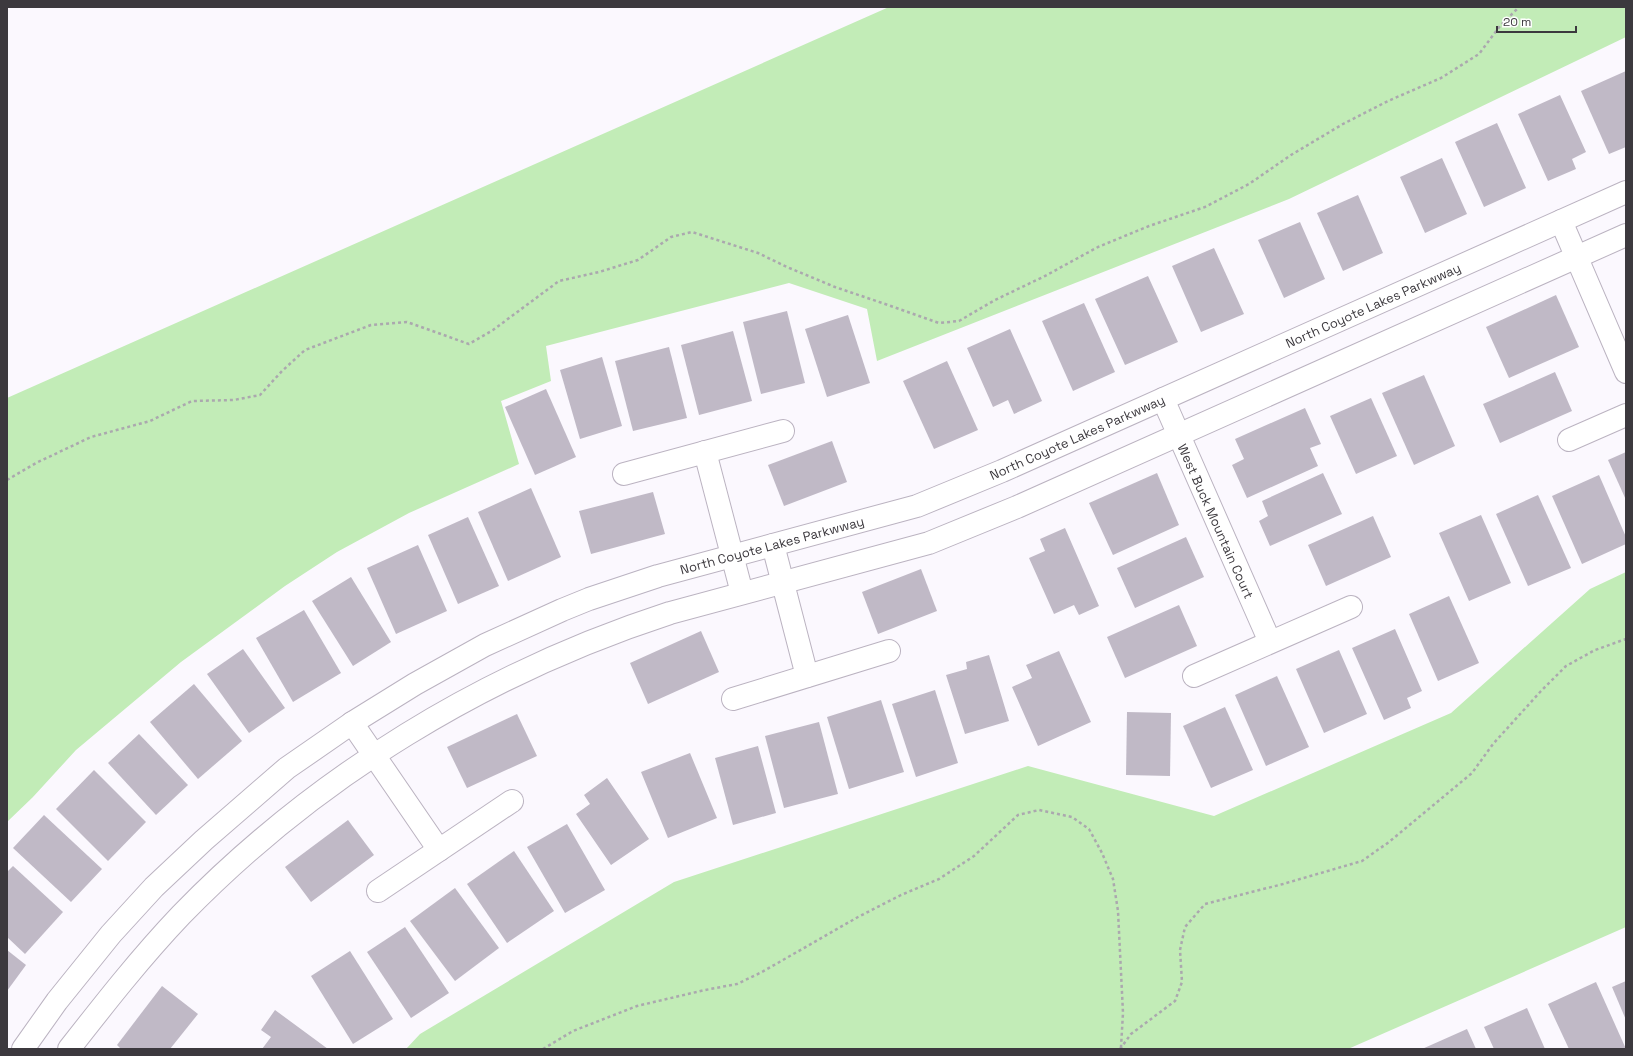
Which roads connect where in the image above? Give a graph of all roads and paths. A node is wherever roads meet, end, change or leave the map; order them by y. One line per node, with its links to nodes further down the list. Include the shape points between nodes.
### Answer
1 (1519, 7): 14 (path, via 1500,26 1479,54 1441,78 1343,124 1249,184 1205,207 1098,247 959,321 939,323 835,287 758,253 692,232 671,237 638,260 559,281 469,344 407,322 371,324 306,350 260,395 234,400 192,401 150,421 90,437)
2 (1626, 192): 3 (street, North Coyote Lakes Parkwway)
3 (1561, 221): 5 (street); 7 (street, North Coyote Lakes Parkwway)
4 (1626, 235): 5 (street)
5 (1576, 257): 6 (street); 10 (street)
6 (1626, 372)
7 (1163, 399): 10 (street, West Buck Mountain Court); 15 (street, North Coyote Lakes Parkwway, via 917,506)
8 (1626, 415): 11 (street)
9 (783, 432): 12 (street)
10 (1178, 435): 17 (street, via 929,543); 21 (street, West Buck Mountain Court)
11 (1569, 440)
12 (705, 452): 13 (street); 16 (street)
13 (624, 474)
14 (7, 480)
15 (773, 545): 16 (street, North Coyote Lakes Parkwway); 17 (street)
16 (733, 555): 18 (street); 26 (street, North Coyote Lakes Parkwway, via 658,576 562,610 485,645)
17 (782, 582): 18 (street); 23 (street)
18 (742, 593): 27 (street, via 670,613 577,646 503,680)
19 (1351, 607): 21 (street)
20 (1626, 639): 31 (path, via 1595,650 1566,666 1493,744 1472,773 1389,842 1362,861 1205,904 1185,927 1180,950 1182,982 1175,1001 1131,1034)
21 (1270, 642): 24 (street)
22 (889, 651): 23 (street)
23 (807, 676): 25 (street)
24 (1194, 676)
25 (733, 699)
26 (352, 723): 27 (street); 32 (street, North Coyote Lakes Parkwway, via 288,768 154,887 90,958)
27 (373, 754): 29 (street); 33 (street, via 311,798 208,889 140,960)
28 (512, 801): 29 (street)
29 (439, 850): 30 (street)
30 (378, 891)
31 (1120, 1048): 34 (path, via 1123,1013 1119,918 1113,879 1089,828 1072,817 1039,810 1018,815 974,856 939,879 858,917 762,972 737,984 637,1006 572,1031)
32 (23, 1049)
33 (69, 1049)
34 (543, 1049)

